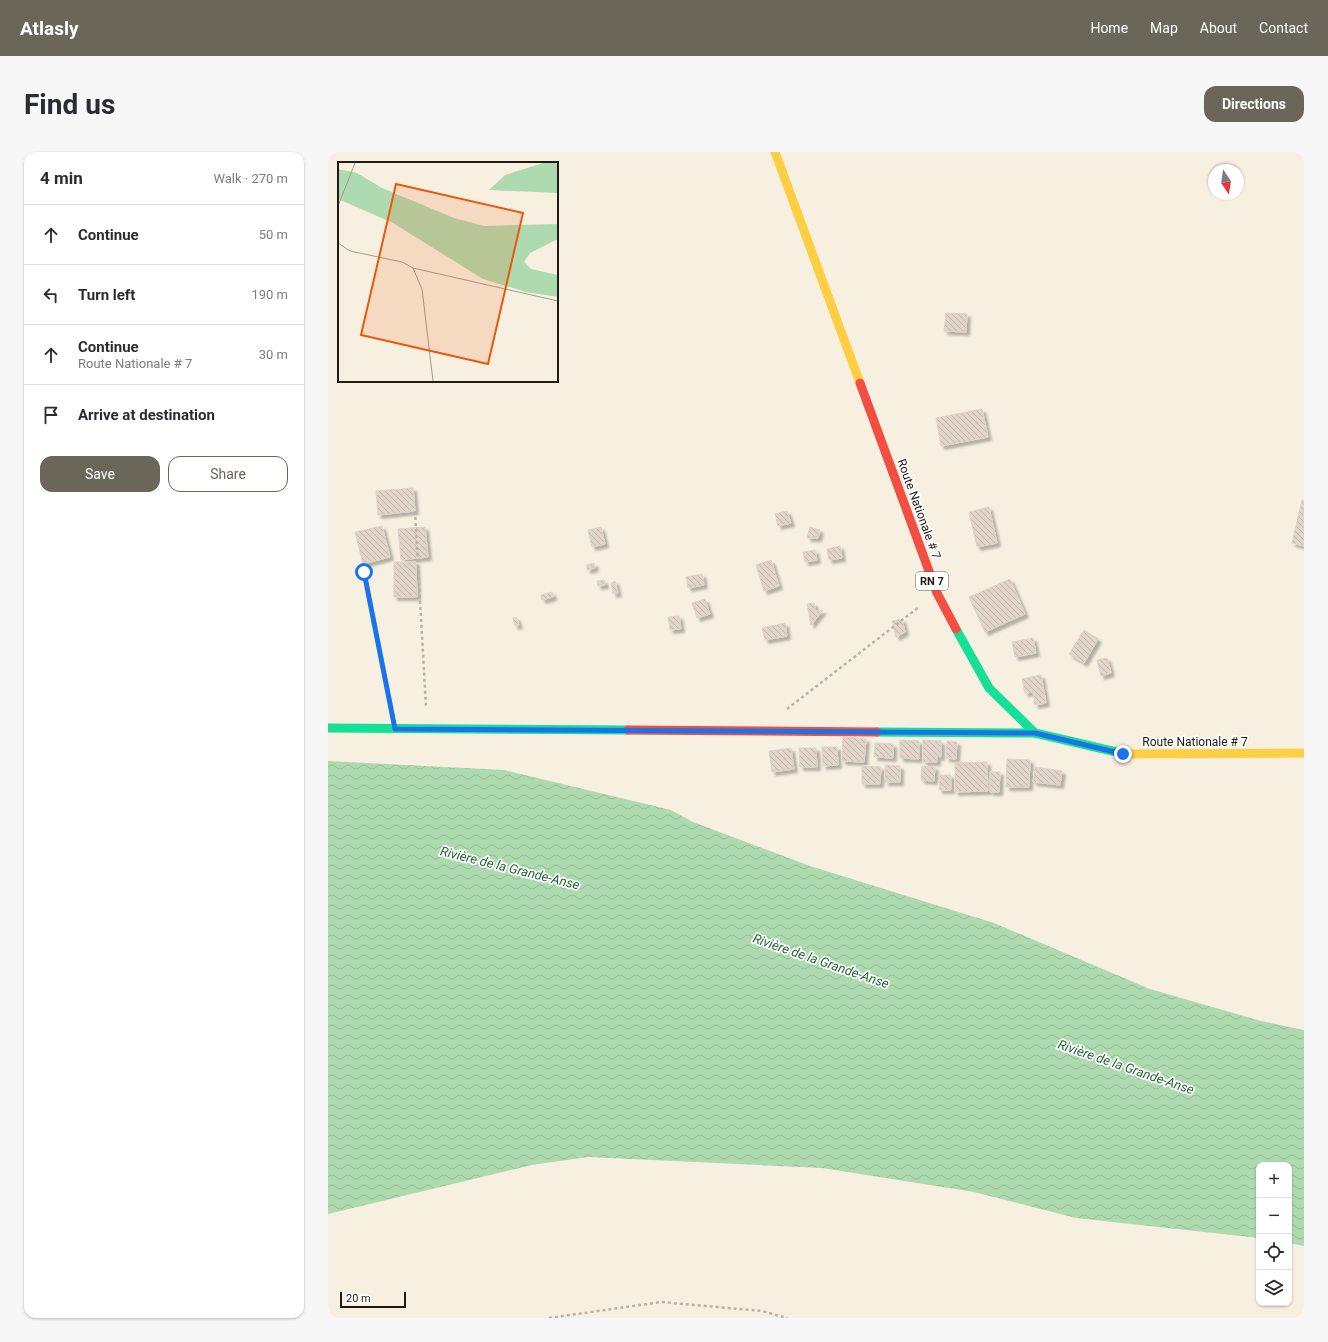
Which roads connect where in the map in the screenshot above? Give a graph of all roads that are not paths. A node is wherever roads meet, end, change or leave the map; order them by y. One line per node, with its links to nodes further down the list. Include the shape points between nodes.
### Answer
1 (775, 152): 3 (main road, Route Nationale # 7 / RN 7, via 937,593 989,688)
2 (328, 728): 3 (main road)
3 (1035, 733): 4 (main road, Route Nationale # 7, via 1123,754)
4 (1304, 753)

